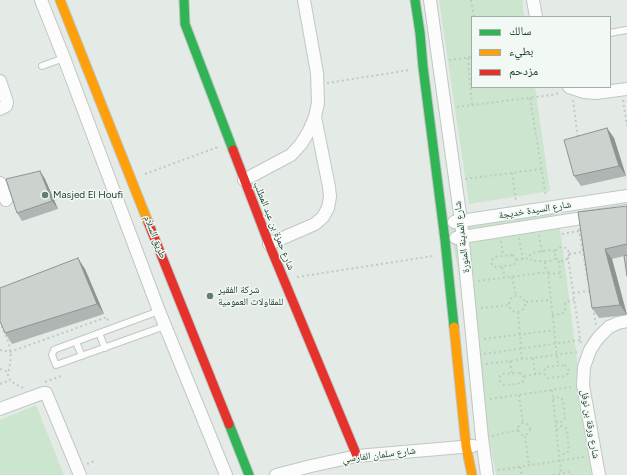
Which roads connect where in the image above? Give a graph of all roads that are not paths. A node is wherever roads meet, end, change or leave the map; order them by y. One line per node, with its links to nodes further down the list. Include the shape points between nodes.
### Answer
1 (41, 0): 11 (street)
2 (60, 0): 42 (street, طريق السلام)
3 (184, 0): 18 (street, شارع حمزة بن عبد المطلب, via 185,24)
4 (304, 0): 17 (street, via 318,84)
5 (415, 0): 24 (street, شارع المدينة المنورة)
6 (430, 0): 23 (street, شارع المدينة المنورة)
7 (533, 0): 8 (street)
8 (536, 16)
9 (626, 30): 10 (lane)
10 (611, 33)
11 (64, 58): 12 (lane); 28 (street)
12 (42, 66)
13 (0, 81): 16 (street, via 7,102 6,106)
14 (570, 88): 15 (street, via 596,93)
15 (624, 89)
16 (0, 109)
17 (315, 118): 18 (street, via 305,138 291,155); 27 (street, via 329,187 328,208 315,224)
18 (244, 180): 27 (street, شارع حمزة بن عبد المطلب)
19 (0, 183): 21 (street)
20 (627, 196): 23 (street, شارع السيدة خديجة)
21 (6, 200)
22 (627, 211): 25 (street, شارع السيدة خديجة)
23 (461, 221): 24 (street, شارع السيدة خديجة); 25 (street, شارع المدينة المنورة)
24 (443, 223): 26 (street, شارع المدينة المنورة)
25 (463, 237): 26 (street, شارع السيدة خديجة); 36 (street, شارع المدينة المنورة)
26 (445, 240): 37 (street, شارع المدينة المنورة)
27 (269, 244): 38 (street, شارع حمزة بن عبد المطلب)
28 (159, 311): 30 (street); 31 (lane)
29 (627, 321): 45 (street, شارع ورقة بن نوفل, via 610,327 586,351 583,385)
30 (165, 326): 33 (lane); 41 (street)
31 (99, 333): 32 (lane); 33 (lane)
32 (76, 342): 34 (lane); 34 (lane, via 54,350 52,355 56,365)
33 (105, 348): 34 (lane)
34 (82, 356)
35 (0, 409): 40 (street, via 46,393)
36 (483, 441): 37 (street, شارع سلمان الفارسي); 39 (street, شارع المدينة المنورة)
37 (466, 446): 38 (street, شارع سلمان الفارسي); 44 (street, شارع المدينة المنورة)
38 (357, 456): 43 (street, شارع سلمان الفارسي)
39 (487, 474)
40 (80, 475)
41 (226, 475)
42 (249, 475)
43 (276, 475)
44 (472, 475)
45 (599, 475)

